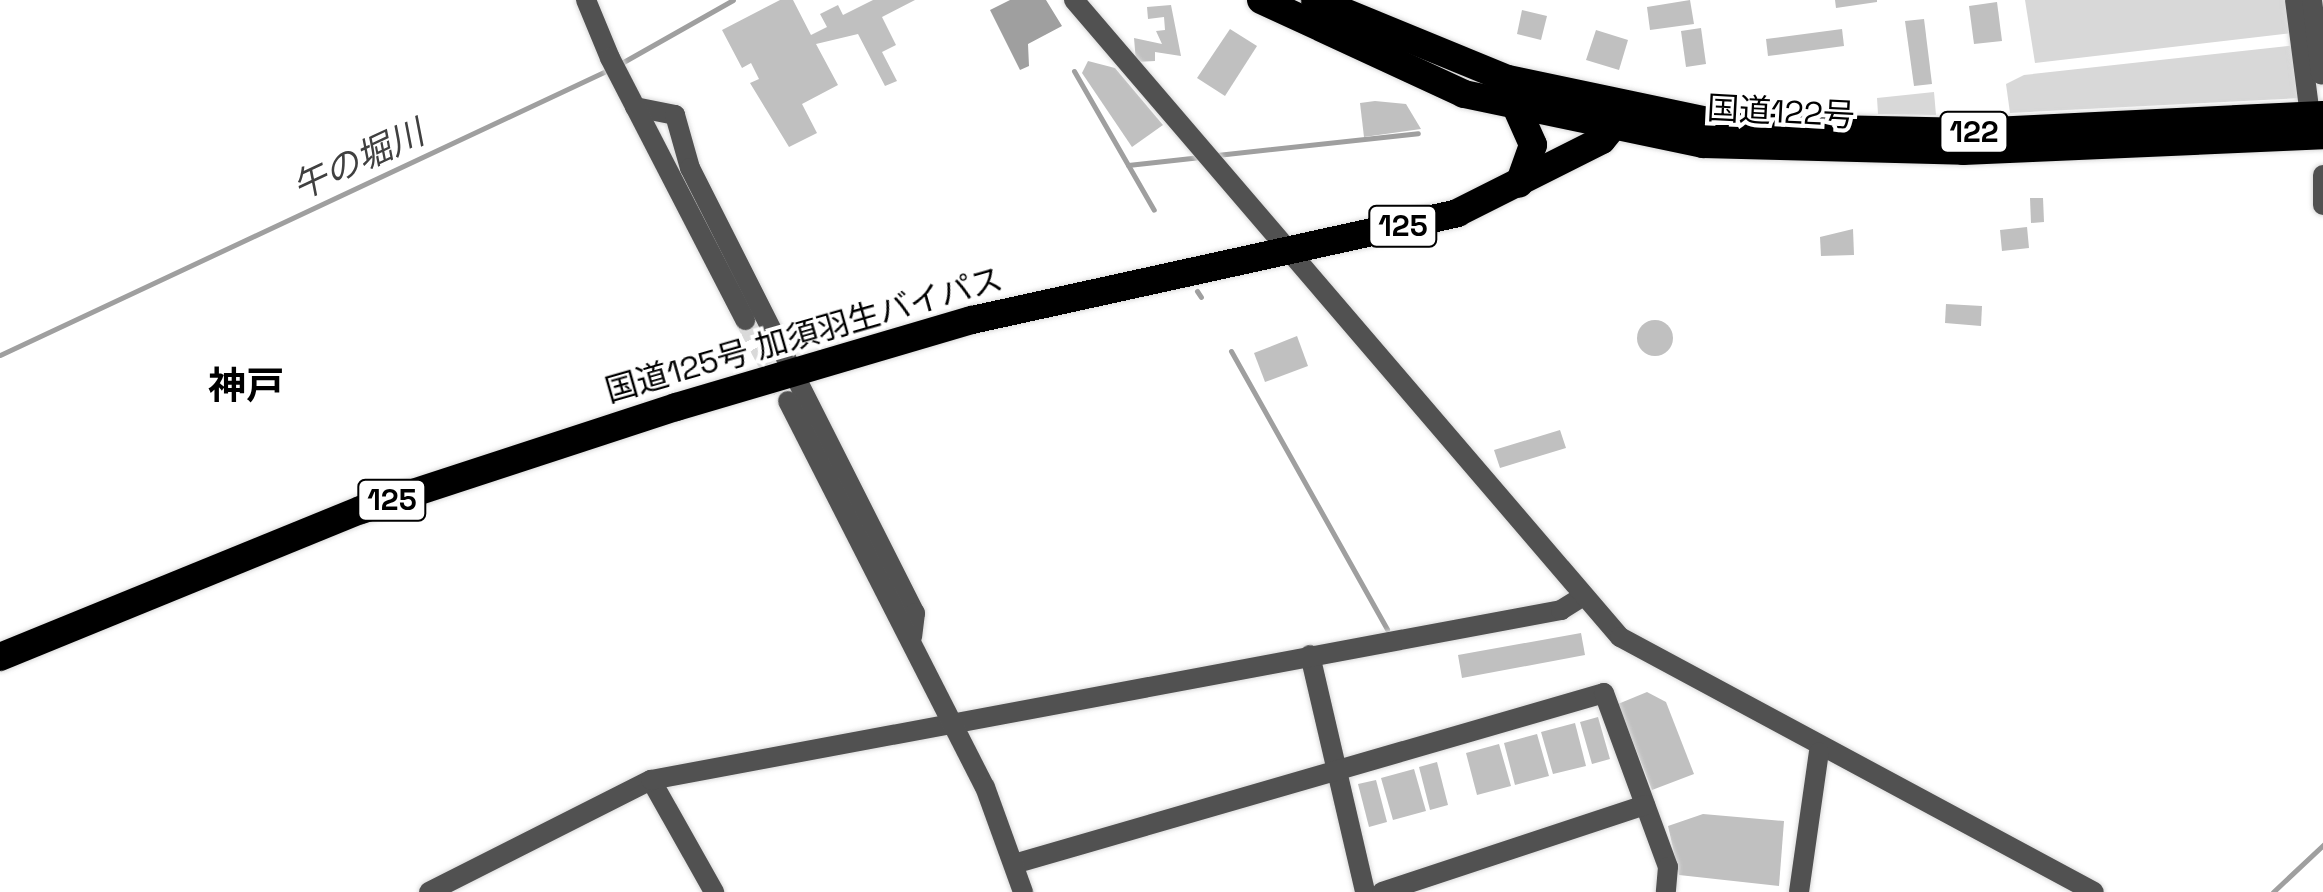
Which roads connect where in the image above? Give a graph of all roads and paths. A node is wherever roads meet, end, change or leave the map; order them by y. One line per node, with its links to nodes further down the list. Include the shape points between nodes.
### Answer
1 (586, 0): 8 (street)
2 (1074, 0): 15 (street)
3 (1262, 0): 9 (highway, 国道122号 / 122, via 1344,45)
4 (1314, 0): 10 (highway, 国道122号 / 122, via 1466,66)
5 (2296, 0): 11 (street)
6 (2312, 0): 7 (street)
7 (2322, 74)
8 (635, 107): 16 (street); 17 (street, via 675,114 690,168)
9 (1518, 111): 10 (highway, 国道122号 / 122); 13 (highway, via 1533,145)
10 (1620, 120): 11 (highway, 国道122号 / 122, via 1863,152); 13 (highway, 国道125号 加須羽生バイパス / 125)
11 (2319, 122)
12 (2323, 175): 14 (street)
13 (1518, 184): 15 (highway, 国道125号 加須羽生バイパス / 125, via 1457,213)
14 (2323, 205)
15 (1282, 248): 17 (highway, 国道125号 加須羽生バイパス / 125); 19 (street)
16 (746, 320)
17 (794, 372): 20 (street, via 915,612); 22 (highway, 国道125号 加須羽生バイパス / 125, via 361,510)
18 (788, 402): 20 (street)
19 (1580, 598): 21 (street, via 1561,610); 24 (street, via 1649,658)
20 (912, 636): 23 (street)
21 (1310, 655): 23 (street); 25 (street)
22 (0, 657)
23 (954, 725): 26 (street); 28 (street)
24 (1819, 752): 35 (street); 36 (street)
25 (1335, 765): 27 (street, via 1604,694); 28 (street); 32 (street)
26 (651, 780): 29 (street); 30 (street)
27 (1645, 805): 33 (street); 34 (street, via 1668,867)
28 (1014, 864): 31 (street)
29 (429, 892)
30 (714, 892)
31 (1024, 892)
32 (1364, 892)
33 (1382, 892)
34 (1666, 892)
35 (1799, 892)
36 (2094, 892)

